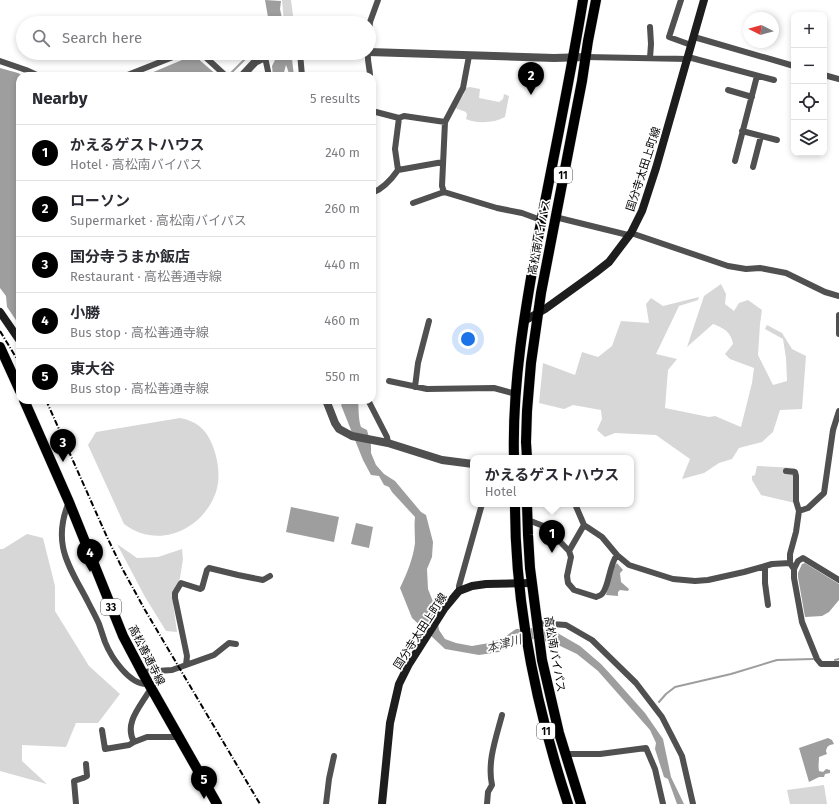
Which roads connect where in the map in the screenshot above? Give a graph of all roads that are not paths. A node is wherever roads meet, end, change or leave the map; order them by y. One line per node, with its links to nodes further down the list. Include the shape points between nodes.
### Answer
1 (378, 0): 6 (street)
2 (584, 0): 11 (main road, 高松南バイパス / 11)
3 (596, 0): 12 (main road, 高松南バイパス / 11)
4 (681, 0): 8 (street, via 669,37)
5 (704, 0): 8 (main road, 国分寺太田上町線)
6 (372, 16)
7 (650, 27): 13 (street)
8 (693, 41): 14 (main road, 国分寺太田上町線); 22 (street)
9 (376, 53): 10 (street)
10 (469, 56): 11 (street); 38 (street, via 463,88)
11 (574, 57): 12 (street); 50 (main road, 高松南バイパス / 11)
12 (586, 57): 13 (street); 49 (main road, 高松南バイパス / 11)
13 (650, 58): 14 (street)
14 (688, 58): 30 (street); 51 (main road, 国分寺太田上町線, via 642,211)
15 (165, 60): 24 (street)
16 (209, 60): 25 (street)
17 (259, 60): 26 (street)
18 (269, 60): 27 (street)
19 (301, 60): 28 (street)
20 (367, 60): 29 (street)
21 (0, 61): 23 (street)
22 (791, 65)
23 (30, 72)
24 (135, 72)
25 (222, 72)
26 (246, 72)
27 (269, 72)
28 (302, 72)
29 (370, 72)
30 (757, 76): 33 (street); 35 (street)
31 (827, 76): 32 (street)
32 (839, 79)
33 (774, 80)
34 (728, 90): 35 (street)
35 (752, 97): 39 (street)
36 (376, 112): 37 (street)
37 (399, 118): 38 (street, via 404,116); 45 (street, via 395,149)
38 (445, 122): 43 (street)
39 (742, 131): 40 (street); 42 (street)
40 (761, 136): 41 (street); 44 (street)
41 (777, 140)
42 (735, 161)
43 (442, 162): 45 (street); 47 (street)
44 (753, 167)
45 (398, 170): 46 (street, via 392,179)
46 (376, 192)
47 (444, 192): 48 (street); 50 (street)
48 (413, 204)
49 (555, 217): 51 (street); 54 (main road, 高松南バイパス / 11)
50 (541, 220): 57 (main road, 高松南バイパス / 11)
51 (629, 234): 52 (street, via 728,266 786,273); 54 (main road, 国分寺太田上町線, via 609,262)
52 (839, 296)
53 (0, 312): 59 (main road)
54 (538, 314): 57 (main road, 国分寺太田上町線); 73 (main road, 高松南バイパス / 11, via 527,411)
55 (839, 316): 58 (street)
56 (429, 321): 63 (street, via 418,363)
57 (524, 321): 64 (main road, 高松南バイパス / 11)
58 (839, 334)
59 (16, 335)
60 (0, 347): 62 (main road)
61 (389, 380): 63 (street)
62 (16, 382)
63 (415, 387): 64 (street, via 494,388)
64 (516, 394): 72 (main road, 高松南バイパス / 11)
65 (26, 404): 76 (main road, 高松善通寺線 / 33)
66 (328, 404): 71 (street, via 339,429 352,436)
67 (370, 404): 71 (street, via 387,437)
68 (839, 411): 69 (street)
69 (832, 437): 70 (street); 81 (street, via 824,492 808,508)
70 (839, 438)
71 (385, 442): 74 (street, via 442,460)
72 (514, 455)
73 (527, 455)
74 (470, 464)
75 (786, 471): 81 (street, via 794,472 796,476 796,501)
76 (69, 502): 99 (main road, 高松善通寺線 / 33, via 123,636); 100 (street, via 64,514 61,537 67,560 114,659 130,677)
77 (481, 507): 93 (street)
78 (515, 507): 92 (main road, 11)
79 (528, 507): 82 (main road, 高松南バイパス / 11)
80 (576, 507): 83 (street)
81 (799, 511): 86 (street)
82 (528, 520): 84 (street, via 546,527); 91 (main road, 高松南バイパス / 11)
83 (584, 525): 84 (street); 85 (street, via 602,537)
84 (569, 551): 85 (street, via 571,558 568,583 574,590 596,597 602,594)
85 (617, 555): 87 (street, via 629,565 673,579 708,580)
86 (790, 563): 87 (street); 88 (street)
87 (765, 566): 94 (street)
88 (794, 569): 90 (street, via 803,558); 97 (street, via 802,622 816,659 821,664)
89 (270, 576): 98 (street, via 263,580 209,568 202,588 181,583 175,598 187,656)
90 (839, 580)
91 (532, 583): 92 (main road, 国分寺太田上町線); 95 (main road, 高松南バイパス / 11)
92 (519, 584): 93 (main road, 国分寺太田上町線, via 486,584); 113 (main road, 11, via 538,698)
93 (459, 591): 111 (main road, 国分寺太田上町線, via 444,609 399,684 390,723)
94 (768, 605)
95 (537, 623): 105 (main road, 高松南バイパス / 11, via 542,660); 116 (street, via 566,625 592,640 636,683 662,717 682,756)
96 (236, 644): 98 (street, via 229,643 214,655)
97 (839, 664)
98 (186, 665): 99 (street, via 172,670)
99 (142, 672): 100 (main road, 高松善通寺線 / 33)
100 (150, 687): 103 (main road, 高松善通寺線 / 33); 104 (street, via 130,724 130,736)
101 (502, 715): 112 (street, via 493,744 492,785 488,792)
102 (102, 730): 104 (street, via 105,749 121,748)
103 (179, 737): 104 (street, via 148,737); 109 (main road, 高松善通寺線 / 33)
104 (134, 742)
105 (565, 754): 114 (main road, 高松南バイパス / 11); 115 (street, via 600,754 646,748 655,769)
106 (334, 756): 110 (street)
107 (86, 764): 108 (street, via 87,776 74,781)
108 (76, 804)
109 (217, 804)
110 (326, 804)
111 (382, 804)
112 (487, 804)
113 (568, 804)
114 (581, 804)
115 (663, 804)
116 (693, 804)

